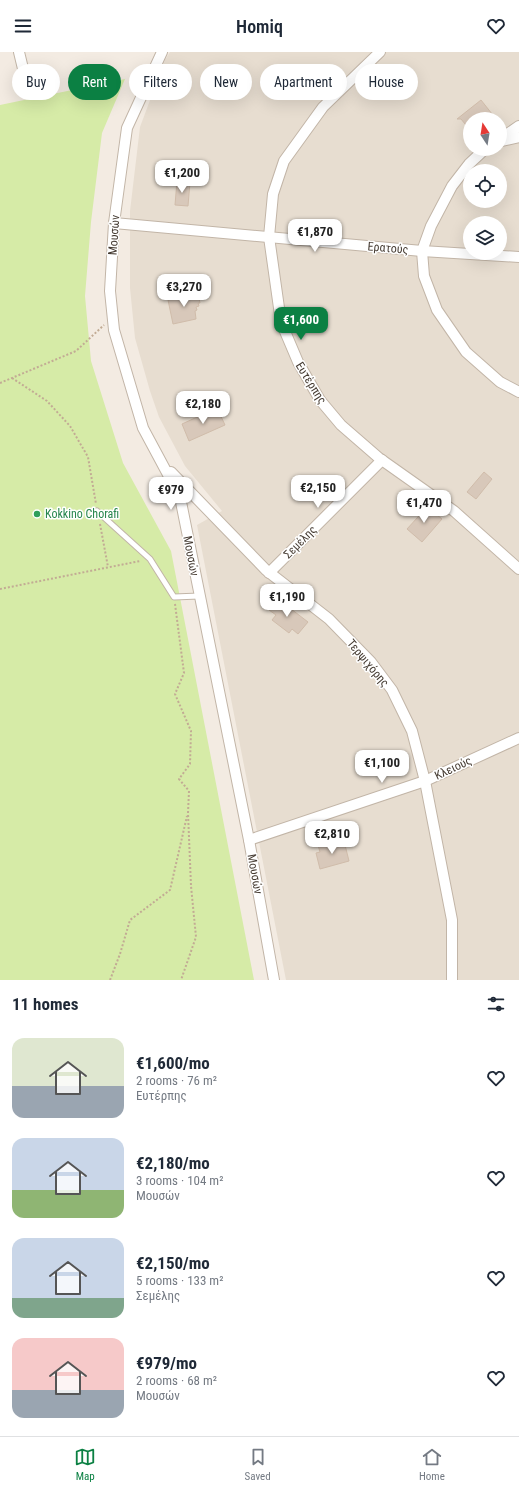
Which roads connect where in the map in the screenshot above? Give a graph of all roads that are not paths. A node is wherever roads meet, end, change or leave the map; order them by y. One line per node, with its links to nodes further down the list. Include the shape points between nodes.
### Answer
1 (19, 52): 4 (street)
2 (380, 52): 11 (street, Ευτέρπης, via 323,107 284,161 273,194)
3 (158, 54): 10 (street, Μουσών, via 127,128)
4 (22, 64)
5 (519, 126): 6 (street)
6 (507, 135)
7 (519, 137): 8 (street)
8 (507, 139)
9 (478, 156): 12 (street, via 452,186 431,226)
10 (114, 223): 11 (street, Ερατούς); 16 (street, Μουσών, via 110,291 116,338 143,428)
11 (269, 238): 12 (street, Ερατούς); 15 (street, Ευτέρπης, via 281,322 298,362 320,400 341,425)
12 (422, 251): 13 (street, Ερατούς); 14 (street, via 424,276 436,310 466,352 500,382)
13 (519, 257)
14 (519, 392)
15 (382, 460): 20 (street, Ευτέρπης, via 454,511); 21 (street, Σεμέλης)
16 (162, 464): 17 (street, Τερψιχόρης); 18 (street, Μουσών)
17 (190, 493): 18 (street); 21 (street, Τερψιχόρης)
18 (180, 497): 22 (street, Μουσών)
19 (97, 510): 22 (lane, via 150,559 174,597)
20 (517, 563)
21 (269, 572): 24 (street, Τερψιχόρης, via 329,618 371,662 392,690 412,731)
22 (199, 596): 25 (street, Μουσών)
23 (519, 738): 24 (street, Κλειούς)
24 (425, 781): 25 (street, Κλειούς); 27 (street, Τερψιχόρης, via 452,920)
25 (249, 840): 26 (street, Μουσών)
26 (274, 980)
27 (452, 980)

